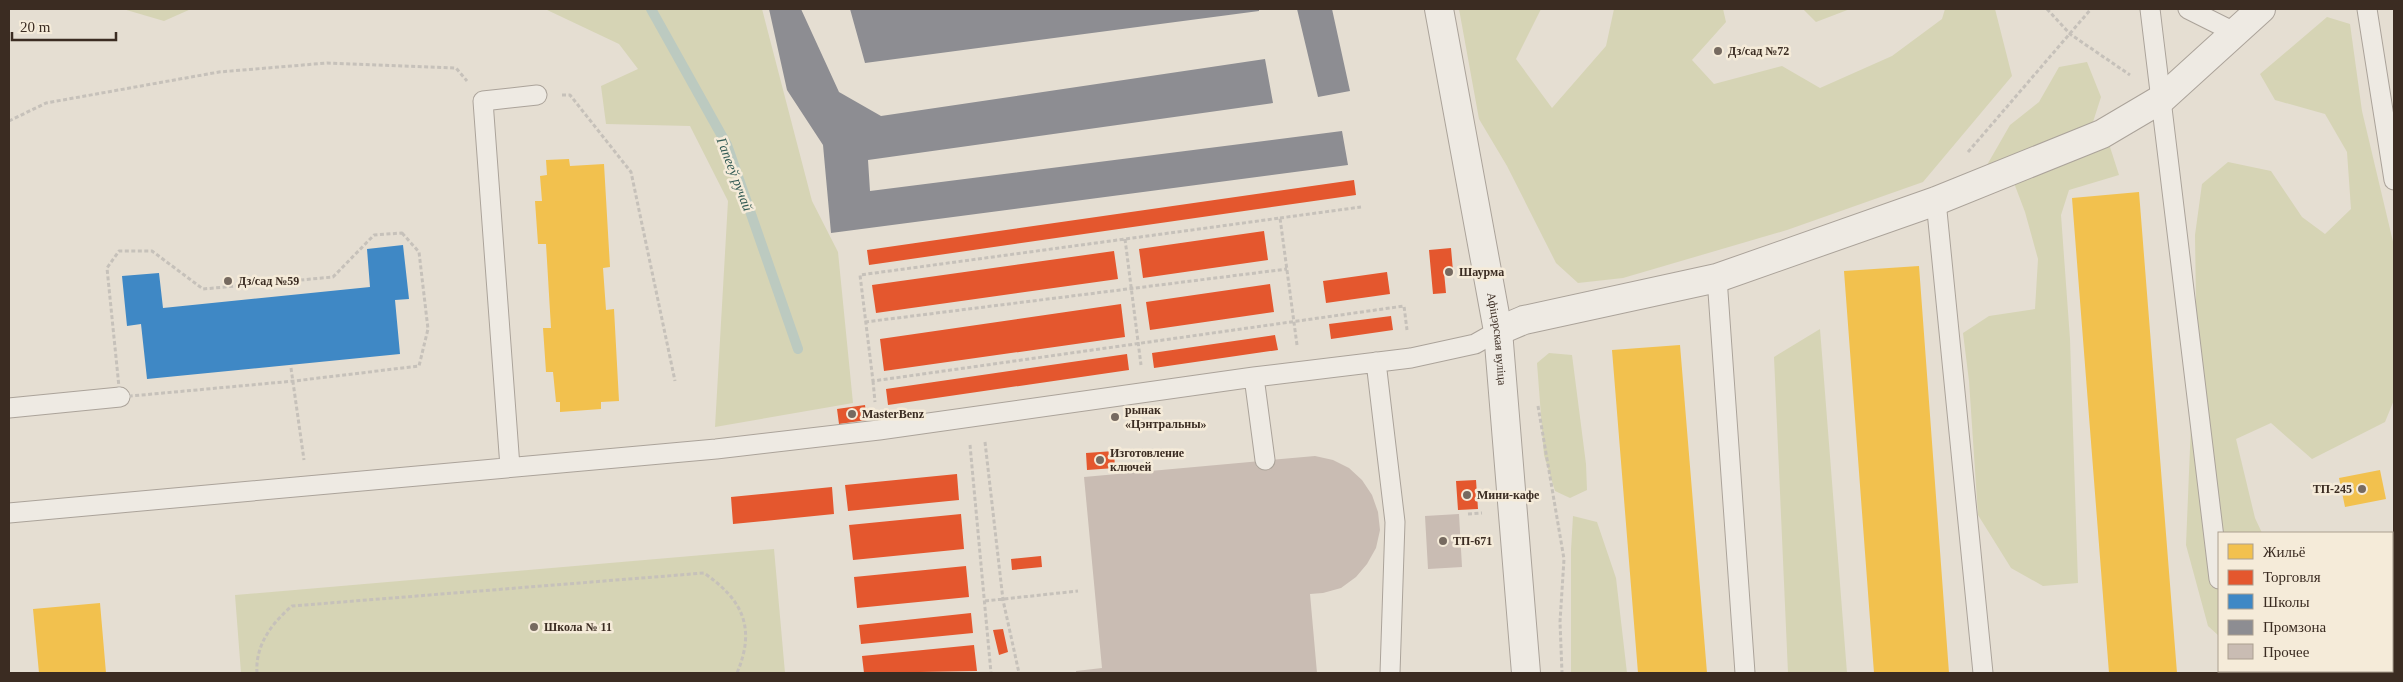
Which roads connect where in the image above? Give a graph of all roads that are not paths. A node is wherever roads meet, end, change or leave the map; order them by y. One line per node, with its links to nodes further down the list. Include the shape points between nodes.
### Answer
1 (1439, 9): 12 (street, Афіцэрская вуліца)
2 (2150, 9): 8 (lane)
3 (2188, 9): 6 (lane)
4 (2261, 9): 6 (street)
5 (2367, 9): 9 (lane)
6 (2234, 32): 8 (street)
7 (537, 95): 18 (lane, via 483,101)
8 (2163, 98): 10 (street, via 2102,134); 20 (lane)
9 (2394, 180)
10 (1936, 201): 11 (street); 24 (lane)
11 (1717, 278): 12 (street, via 1524,320); 23 (lane)
12 (1498, 331): 13 (lane, via 1475,344); 22 (street, Афіцэрская вуліца)
13 (1376, 362): 14 (lane); 21 (lane, via 1395,522)
14 (1254, 377): 17 (lane); 18 (lane, via 968,418 716,449)
15 (120, 398): 16 (lane)
16 (9, 408)
17 (1265, 460)
18 (510, 467): 19 (lane)
19 (9, 513)
20 (2218, 570)
21 (1390, 673)
22 (1526, 673)
23 (1746, 673)
24 (1983, 673)

